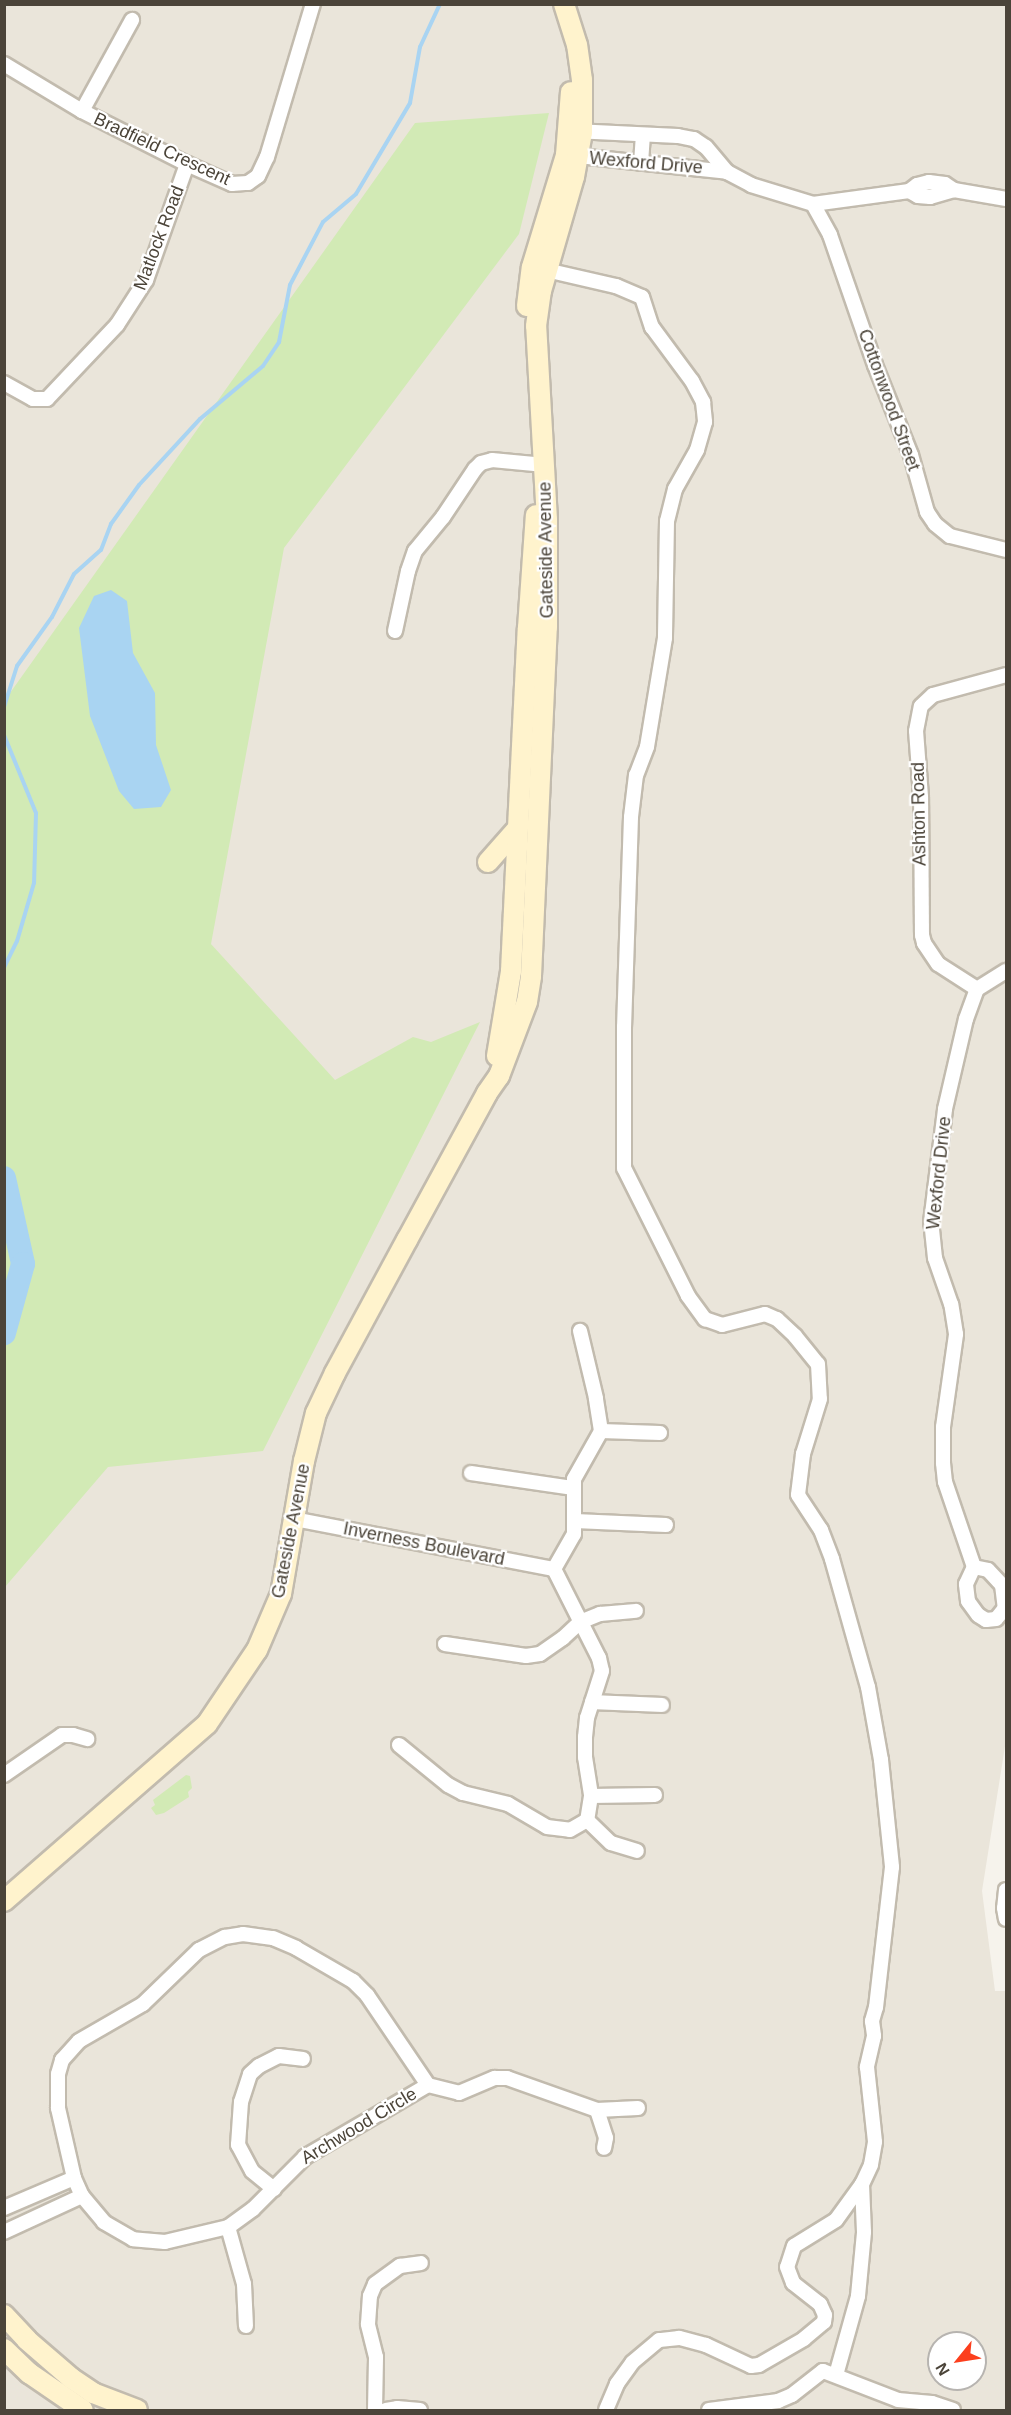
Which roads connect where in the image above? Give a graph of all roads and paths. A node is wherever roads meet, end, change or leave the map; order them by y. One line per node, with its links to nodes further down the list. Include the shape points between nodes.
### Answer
1 (313, 4): 11 (street, Bradfield Crescent, via 258,176 248,183 232,183)
2 (556, 4): 7 (street, Gateside Avenue, via 570,62)
3 (564, 4): 7 (street, Gateside Avenue, via 577,45 582,80)
4 (132, 20): 6 (street)
5 (4, 64): 6 (street, Bradfield Crescent)
6 (82, 111): 11 (street, Bradfield Crescent)
7 (576, 131): 8 (street, Wexford Drive); 9 (street, Gateside Avenue)
8 (643, 135): 10 (street); 12 (street, Wexford Drive, via 694,139)
9 (572, 156): 10 (street, Wexford Drive); 15 (street, Gateside Avenue); 17 (street, Gateside Avenue, via 539,239 527,299 526,331)
10 (641, 163): 12 (street, Wexford Drive)
11 (187, 164): 16 (street, Matlock Road, via 137,297 117,325 57,391 42,400)
12 (727, 172): 14 (street, Wexford Drive, via 751,185)
13 (1006, 199): 14 (street, Wexford Drive, via 930,182 909,191)
14 (813, 204): 18 (street, Cottonwood Street, via 830,235 875,366 911,455 927,512 951,536)
15 (546, 270): 17 (street, Gateside Avenue, via 536,326); 57 (street, via 616,286 642,297 652,327 703,402 705,422 697,450 675,489 667,521 665,638 631,817 622,1150 624,1168 633,1188 688,1296 705,1319 722,1325 765,1314 777,1319 818,1364 820,1399 803,1454 798,1495 821,1530 832,1559 865,1677 881,1760 892,1868 872,2021 874,2036 867,2067 875,2142)
16 (4, 383)
17 (541, 465): 19 (street, via 492,460 475,469 416,551); 21 (street, Gateside Avenue); 25 (street, Gateside Avenue, via 547,627 531,976 522,1017 500,1076)
18 (1006, 550)
19 (395, 631)
20 (1006, 675): 24 (street, Ashton Road, via 933,695 921,706 916,730 921,797 922,935 938,964)
21 (518, 828): 22 (street); 25 (street, Gateside Avenue, via 509,991)
22 (488, 862)
23 (1006, 971): 24 (street)
24 (977, 989): 34 (street, Wexford Drive, via 963,1029 945,1110 931,1222 935,1258 956,1328 943,1427 945,1482)
25 (487, 1093): 31 (street, Gateside Avenue, via 325,1393 310,1436)
26 (580, 1331): 27 (street)
27 (601, 1431): 28 (street); 30 (street)
28 (660, 1433)
29 (471, 1473): 30 (street)
30 (572, 1488): 32 (street)
31 (294, 1519): 35 (street, Inverness Boulevard); 49 (street, Gateside Avenue, via 276,1609 257,1650 213,1715 183,1746)
32 (575, 1521): 33 (street); 35 (street, via 571,1541)
33 (666, 1525)
34 (974, 1568)
35 (554, 1569): 37 (street)
36 (636, 1611): 37 (street, via 600,1614)
37 (580, 1622): 38 (street, via 540,1654 526,1656); 39 (street, via 602,1671)
38 (445, 1644)
39 (592, 1702): 40 (street); 45 (street, via 585,1747)
40 (662, 1705)
41 (87, 1739): 43 (street, via 62,1735)
42 (399, 1745): 46 (street, via 447,1785 508,1804 547,1827 570,1830)
43 (4, 1775)
44 (655, 1795): 45 (street)
45 (591, 1796): 46 (street)
46 (587, 1820): 47 (street, via 611,1843)
47 (637, 1851)
48 (1006, 1890): 50 (street)
49 (4, 1901)
50 (1006, 1919)
51 (303, 2059): 58 (street, via 279,2056 259,2066 250,2074 241,2102 238,2145 252,2171)
52 (428, 2085): 54 (street, via 459,2093 495,2078 507,2078); 56 (street, Archwood Circle, via 367,1995 353,1981 273,1938 243,1934 225,1937 200,1950 128,2015 79,2041 62,2060 58,2108); 58 (street, Archwood Circle, via 321,2146 289,2170)
53 (638, 2108): 54 (street)
54 (597, 2110): 55 (street, via 604,2129)
55 (604, 2148)
56 (74, 2178): 59 (street, Archwood Circle); 60 (street)
57 (862, 2184): 67 (street, via 864,2232 858,2296); 73 (street, via 836,2220 794,2246 789,2255 793,2283 820,2304 825,2314 824,2322 815,2330 759,2365 751,2366 706,2345 680,2338 659,2340 632,2363)
58 (274, 2189): 61 (street, Archwood Circle)
59 (82, 2196): 61 (street, Archwood Circle, via 104,2222 133,2239 165,2242); 62 (street)
60 (4, 2208)
61 (228, 2227): 65 (street, via 244,2284)
62 (4, 2232)
63 (421, 2263): 70 (street, via 400,2266 375,2284 370,2296 368,2324 376,2357)
64 (4, 2315): 69 (street, via 71,2378)
65 (246, 2326)
66 (4, 2349): 68 (street, via 29,2373)
67 (836, 2375): 74 (street, via 823,2371 778,2402); 75 (street, via 898,2400 932,2403)
68 (83, 2410)
69 (137, 2410)
70 (375, 2410)
71 (386, 2410): 72 (street)
72 (420, 2410)
73 (606, 2410)
74 (710, 2410)
75 (953, 2410)

